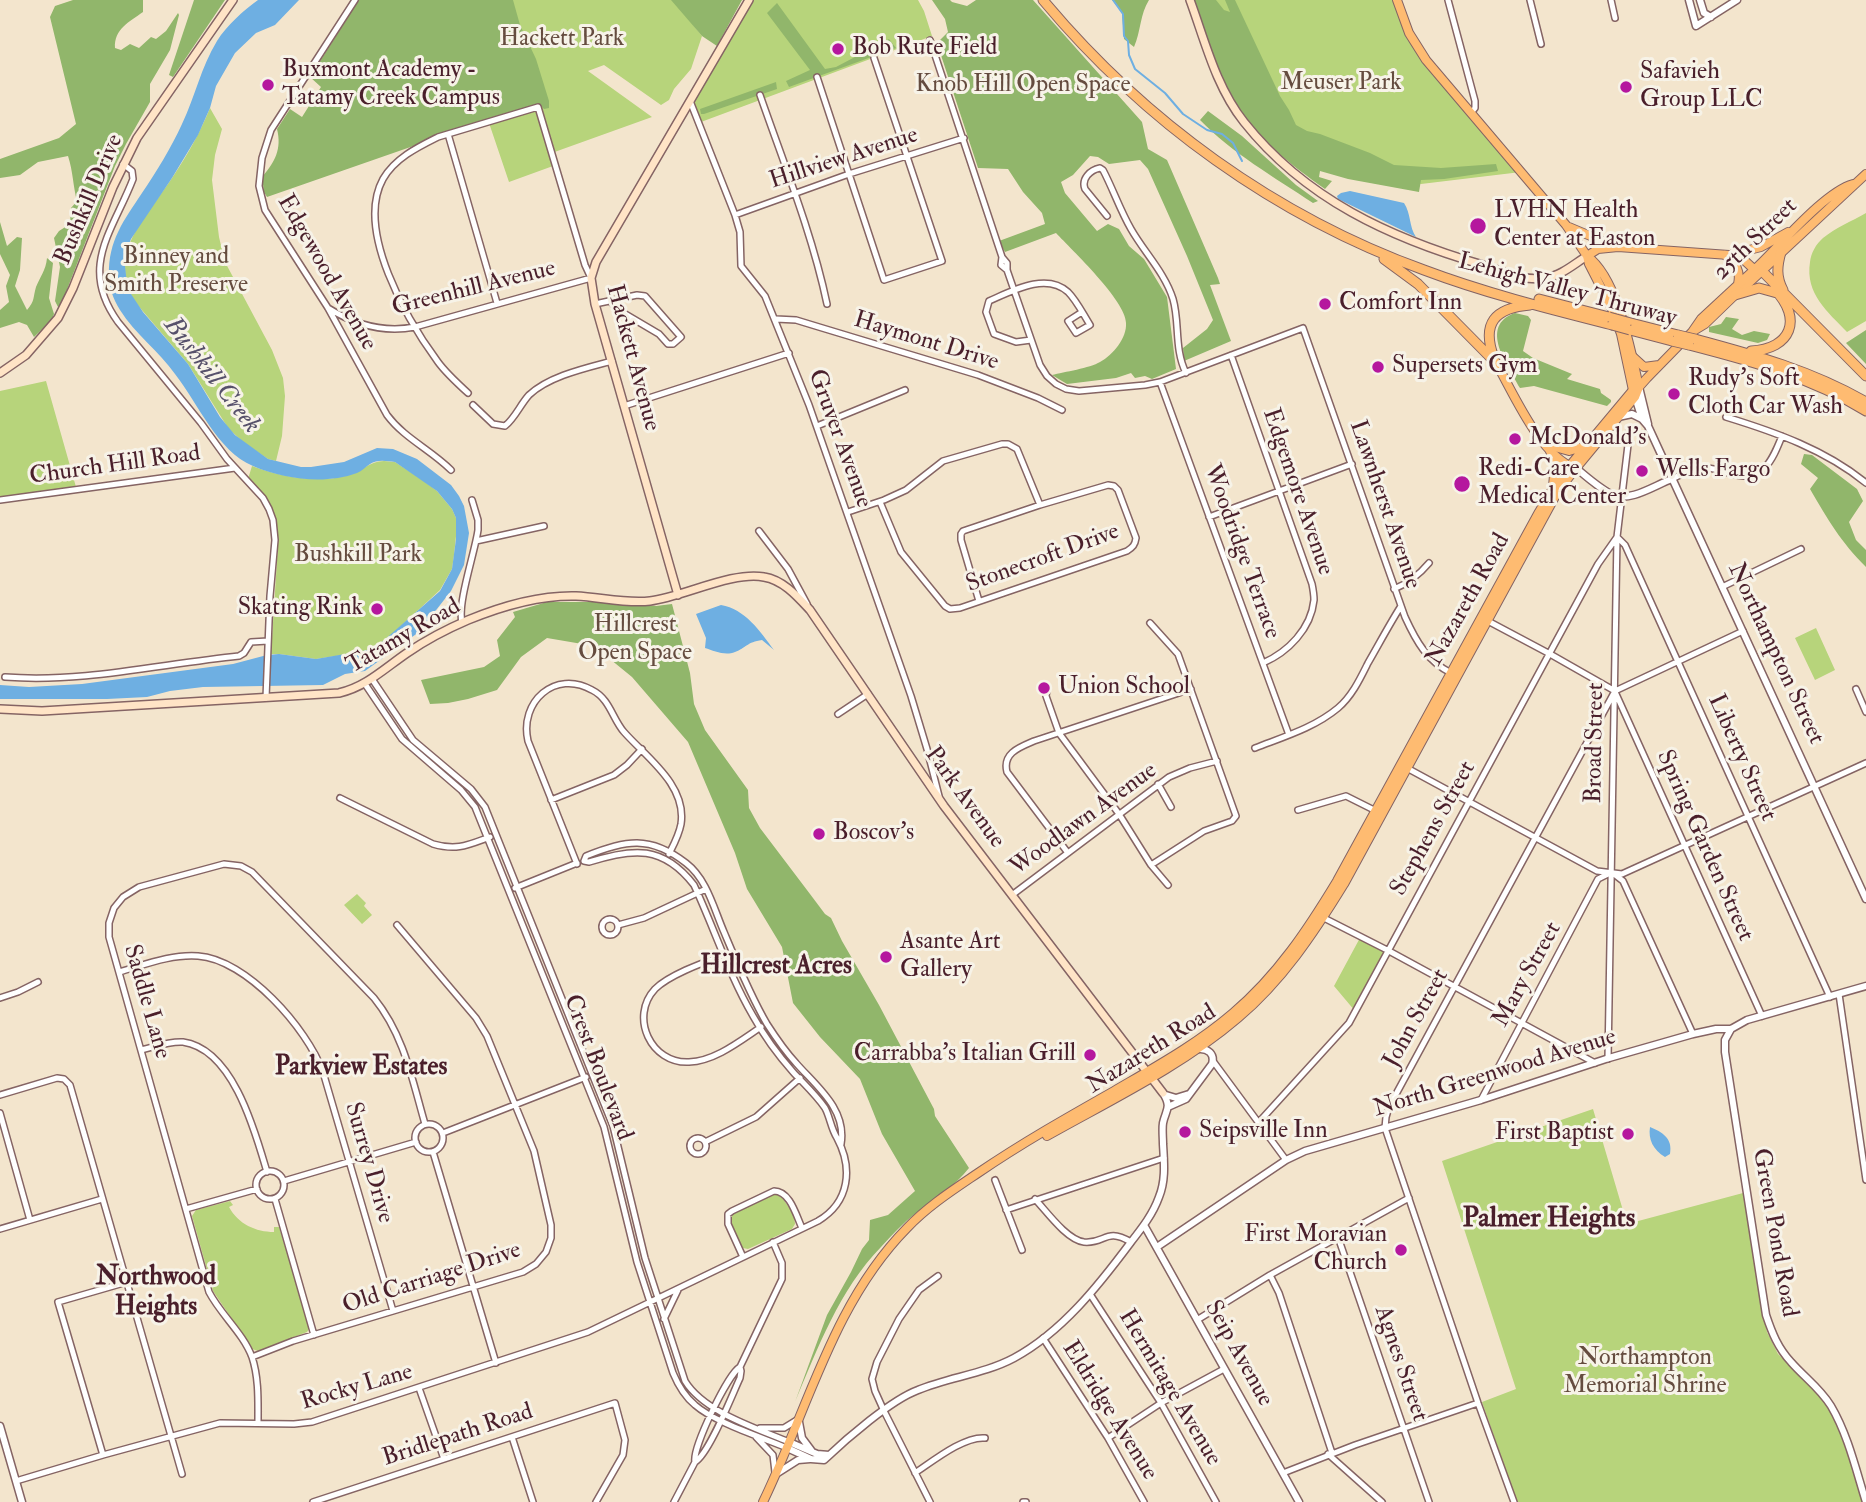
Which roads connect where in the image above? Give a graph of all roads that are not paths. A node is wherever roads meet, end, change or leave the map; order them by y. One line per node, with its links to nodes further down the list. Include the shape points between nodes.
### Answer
1 (233, 0): 26 (main road, Bushkill Drive)
2 (355, 0): 51 (street, Edgewood Avenue, via 271,130 259,173 265,210)
3 (748, 0): 21 (main road, Hackett Avenue)
4 (1043, 0): 36 (highway, Lehigh Valley Thruway, via 1112,75 1194,145 1277,201)
5 (1051, 0): 54 (highway, Lehigh Valley Thruway, via 1103,58 1169,117 1224,160 1296,205 1370,243 1431,267)
6 (1190, 0): 39 (main road, via 1218,78 1237,113 1278,158 1336,204 1410,241 1526,278 1554,276)
7 (1397, 0): 22 (main road, Northampton Street, via 1422,55)
8 (1448, 0): 22 (street, via 1475,101)
9 (1530, 0): 17 (street)
10 (1611, 0): 15 (street)
11 (1689, 0): 14 (street, via 1696,26)
12 (1700, 0): 14 (street, via 1703,13)
13 (1737, 0): 14 (street)
14 (1711, 17)
15 (1615, 18)
16 (930, 40): 24 (street)
17 (1541, 44)
18 (874, 58): 25 (street)
19 (817, 76): 27 (street)
20 (760, 95): 30 (street)
21 (690, 101): 31 (street, Gruver Avenue); 41 (main road, Hackett Avenue)
22 (1471, 113): 33 (main road, Northampton Street)
23 (448, 134): 41 (street, via 538,107); 47 (street); 55 (street, via 404,155 383,178 375,199 381,253)
24 (964, 138): 25 (street, Hillview Avenue); 43 (street)
25 (907, 156): 27 (street, Hillview Avenue); 27 (street, via 942,261 884,280)
26 (123, 163): 65 (main road, Bushkill Drive, via 60,314 33,348); 88 (street, via 133,179 102,250 100,278 106,302)
27 (849, 174): 30 (street, Hillview Avenue)
28 (1866, 174): 29 (main road, 25th Street)
29 (1853, 184): 34 (main road, 25th Street); 37 (main road, 25th Street)
30 (794, 193): 31 (street, Hillview Avenue); 49 (street)
31 (735, 215): 53 (street, Gruver Avenue, via 741,266)
32 (1107, 216): 66 (street, via 1083,184 1090,172 1100,168 1130,228 1166,284)
33 (1566, 225): 35 (main road); 39 (main road, Northampton Street)
34 (1797, 226): 38 (main road, via 1761,247); 40 (main road, 25th Street)
35 (1618, 247): 38 (main road); 39 (main road, via 1598,249)
36 (1368, 248): 50 (highway, Lehigh Valley Thruway, via 1448,279); 63 (highway, via 1418,284)
37 (1781, 253): 40 (main road, 25th Street); 44 (highway, via 1777,273)
38 (1725, 255): 40 (main road, via 1741,258); 42 (main road, via 1737,267)
39 (1587, 256): 61 (main road, Northampton Street, via 1612,292); 70 (main road, Northampton Street, via 1617,321)
40 (1758, 271): 42 (main road, 25th Street); 44 (highway); 45 (main road, 25th Street)
41 (591, 278): 47 (street, Greenhill Avenue); 48 (main road, Hackett Avenue)
42 (1738, 285): 56 (main road, 25th Street, via 1701,319)
43 (1014, 290): 52 (street, via 1051,284 1068,292); 57 (street); 57 (street, via 989,301 986,312 994,334 1016,342)
44 (1781, 293): 45 (highway, via 1759,288); 58 (highway, via 1790,316 1784,338 1770,348); 67 (highway)
45 (1735, 295): 56 (main road, 25th Street)
46 (610, 301): 46 (street, via 645,296 681,335 679,340 668,344); 48 (street)
47 (497, 303): 55 (street, Greenhill Avenue)
48 (595, 304): 62 (main road, Hackett Avenue)
49 (827, 304)
50 (1538, 304): 54 (highway, Lehigh Valley Thruway); 63 (highway, via 1508,308 1496,317 1489,333)
51 (328, 308): 55 (street, Greenhill Avenue, via 370,327); 89 (street, Edgewood Avenue, via 395,426)
52 (1082, 312)
53 (776, 319): 59 (street, Gruver Avenue); 75 (street, Haymont Drive, via 796,320 978,376)
54 (1611, 321): 56 (highway, Lehigh Valley Thruway, bridge)
55 (415, 327): 71 (street, via 439,365)
56 (1692, 339): 58 (highway, Lehigh Valley Thruway); 64 (main road, 25th Street); 76 (highway, Lehigh Valley Thruway, via 1794,375)
57 (1031, 340): 68 (street, via 1043,371 1066,389)
58 (1742, 351): 72 (highway, Lehigh Valley Thruway, via 1814,376)
59 (789, 353): 74 (street); 80 (street, Gruver Avenue)
60 (1231, 355): 66 (street); 86 (street, Lawnherst Avenue, via 1303,328); 93 (street, Edgemore Avenue)
61 (1632, 356): 64 (main road, via 1644,367); 70 (main road, Northampton Street)
62 (612, 361): 73 (street, via 540,387 505,426 486,419); 74 (main road, Hackett Avenue)
63 (1496, 363): 85 (main road, via 1535,431)
64 (1659, 365): 70 (main road, 25th Street)
65 (0, 373)
66 (1186, 373): 68 (street)
67 (1866, 376)
68 (1160, 382): 100 (street, Woodridge Terrace)
69 (905, 390): 80 (street)
70 (1636, 391): 77 (main road, Nazareth Road); 79 (street, Northampton Street); 81 (street, Northampton Street); 84 (main road, Nazareth Road)
71 (468, 393)
72 (1866, 402)
73 (473, 405)
74 (624, 406): 111 (main road, Hackett Avenue)
75 (1062, 410)
76 (1866, 411)
77 (1618, 417): 79 (street, via 1632,414); 87 (main road, Nazareth Road)
78 (1726, 417): 83 (street)
79 (1642, 419): 81 (street, Northampton Street)
80 (817, 426): 99 (street, Gruver Avenue)
81 (1648, 426): 90 (street, Northampton Street)
82 (1630, 428): 94 (street, Broad Street)
83 (1782, 436): 90 (street, via 1769,464 1754,475 1704,468); 91 (street)
84 (1587, 444): 85 (main road, via 1569,451); 87 (main road, Nazareth Road)
85 (1550, 447): 87 (main road); 92 (main road, via 1555,468)
86 (1352, 464): 93 (street); 110 (street, Lawnherst Avenue)
87 (1572, 466): 92 (main road, Nazareth Road); 94 (street, via 1608,492); 115 (main road, Nazareth Road)
88 (234, 468): 95 (street, Church Hill Road); 119 (street, via 263,498 273,520)
89 (452, 470)
90 (1672, 478): 94 (street); 109 (street, Northampton Street)
91 (1866, 484)
92 (1552, 489): 115 (main road, Nazareth Road)
93 (1280, 491): 100 (street); 122 (street, Edgemore Avenue, via 1310,576 1314,601 1291,646)
94 (1622, 496): 103 (street, Broad Street)
95 (0, 500)
96 (472, 500): 104 (street, via 478,520)
97 (880, 502): 98 (street, via 913,486 943,461 1007,444 1017,449); 99 (street); 112 (street, Stonecroft Drive, via 901,552 945,606 954,609)
98 (1040, 505): 112 (street, via 961,534); 112 (street, Stonecroft Drive, via 1114,486 1136,544 1127,551)
99 (848, 512): 144 (street, Gruver Avenue, via 911,696)
100 (1209, 517): 122 (street, Woodridge Terrace)
101 (544, 526): 104 (street)
102 (760, 531): 107 (street, Park Avenue)
103 (1617, 537): 120 (street, Stephens Street); 121 (street, Liberty Street, via 1625,545); 129 (street, Broad Street)
104 (476, 541): 116 (street)
105 (1801, 549): 109 (street)
106 (1429, 563): 110 (street, via 1407,584)
107 (788, 569): 108 (street); 114 (street, Park Avenue)
108 (774, 580): 111 (main road, Tatamy Road, via 737,578); 114 (main road)
109 (1722, 587): 118 (street, Northampton Street)
110 (1394, 589): 113 (street, Lawnherst Avenue)
111 (678, 594): 116 (main road, Tatamy Road, via 646,601 546,598)
112 (979, 601)
113 (1401, 606): 123 (street, Lawnherst Avenue, via 1420,647); 136 (street, via 1345,701 1318,722)
114 (810, 610): 130 (main road, Park Avenue)
115 (1484, 619): 120 (street); 123 (main road, Nazareth Road)
116 (462, 622): 125 (main road, Tatamy Road)
117 (1150, 623): 127 (street, via 1178,654)
118 (1743, 631): 121 (street); 143 (street, Northampton Street)
119 (268, 641): 124 (street, via 251,642 239,656 135,671 50,679); 131 (street)
120 (1550, 654): 129 (street); 147 (street, Stephens Street)
121 (1678, 662): 129 (street); 152 (street, Liberty Street)
122 (1263, 663): 136 (street, Woodridge Terrace)
123 (1454, 675): 141 (main road, Nazareth Road)
124 (5, 677)
125 (368, 681): 131 (main road, Tatamy Road, via 337,694); 153 (street, Crest Boulevard, via 413,740 477,795); 154 (street, Crest Boulevard, via 406,743 470,799)
126 (1047, 689): 135 (street)
127 (1191, 689): 135 (street); 139 (street)
128 (1856, 689): 133 (street)
129 (1615, 691): 155 (street, John Street); 156 (street, Spring Garden Street); 163 (street, Broad Street)
130 (868, 694): 134 (street); 144 (main road, Park Avenue)
131 (266, 698): 132 (main road, Tatamy Road, via 42,711)
132 (0, 709)
133 (1866, 712)
134 (838, 714)
135 (1059, 733): 151 (street); 158 (street, via 1021,746 1008,756 1005,768)
136 (1289, 735): 137 (street)
137 (1255, 748)
138 (642, 749): 146 (street, via 614,775); 146 (street, via 596,692 571,683 547,690 529,710 526,731); 157 (street, via 679,800 681,826)
139 (1217, 761): 142 (street, Woodlawn Avenue, via 1189,768); 162 (street, via 1236,816)
140 (1866, 763): 143 (street)
141 (1404, 766): 147 (street); 150 (main road, Nazareth Road)
142 (1158, 784): 148 (street); 151 (street, Woodlawn Avenue)
143 (1814, 786): 152 (street); 170 (street, Northampton Street)
144 (939, 798): 169 (main road, Park Avenue)
145 (340, 799): 154 (street, via 437,846 460,848)
146 (551, 800): 161 (street)
147 (1469, 803): 155 (street); 174 (street, Stephens Street)
148 (1171, 807)
149 (1297, 810): 150 (street, via 1346,796)
150 (1379, 813): 171 (main road, Nazareth Road)
151 (1119, 814): 158 (street, Woodlawn Avenue); 162 (street)
152 (1748, 816): 156 (street); 182 (street, Liberty Street)
153 (496, 835): 154 (street); 165 (street, Crest Boulevard)
154 (487, 838): 167 (street, Crest Boulevard)
155 (1535, 838): 163 (street, via 1597,871); 180 (street, John Street)
156 (1685, 846): 163 (street, via 1625,874); 184 (street, Spring Garden Street)
157 (670, 853): 159 (street); 160 (street, via 628,842 586,856); 166 (street, Rocky Lane, via 693,869)
158 (1068, 853): 169 (street, Woodlawn Avenue)
159 (666, 860): 160 (street, via 635,852); 168 (street, via 686,875)
160 (584, 861): 161 (street)
161 (577, 864): 165 (street)
162 (1152, 864): 164 (street)
163 (1611, 873): 185 (street, Mary Street, via 1598,879); 189 (street, via 1623,881); 192 (street, Broad Street)
164 (1168, 886)
165 (517, 887): 167 (street); 196 (street, Crest Boulevard)
166 (706, 889): 168 (street); 175 (street, Rocky Lane)
167 (508, 890): 198 (street, Crest Boulevard)
168 (698, 893): 173 (street); 176 (street)
169 (1012, 895): 197 (main road, Park Avenue)
170 (1866, 899)
171 (1321, 916): 174 (street); 191 (main road, Nazareth Road, via 1266,992); 197 (main road, Nazareth Road, via 1241,1006)
172 (397, 925): 204 (street, Old Carriage Drive, via 480,1024)
173 (618, 925)
174 (1389, 951): 180 (street); 207 (street, Stephens Street, via 1349,1023)
175 (732, 952): 176 (street); 186 (street, Rocky Lane)
176 (724, 955): 187 (street); 187 (street, via 674,976 653,991 644,1013 647,1037 662,1054 690,1062 719,1053)
177 (119, 972): 190 (street, Saddle Lane); 208 (street, Saddle Lane, via 109,923 114,908 127,894 146,884 219,865 247,869 389,1018 403,1046); 217 (street, Surrey Drive, via 169,958 197,956 225,962 248,976 295,1024 315,1053)
178 (38, 982): 183 (street)
179 (1866, 986): 181 (street, North Greenwood Avenue)
180 (1455, 987): 185 (street); 209 (street, John Street, via 1389,1107)
181 (1839, 994): 182 (street, North Greenwood Avenue); 220 (street)
182 (1830, 997): 184 (street, North Greenwood Avenue)
183 (0, 998)
184 (1762, 1016): 188 (street, North Greenwood Avenue)
185 (1521, 1023): 194 (street); 203 (street, Mary Street)
186 (767, 1024): 187 (street); 195 (street, Rocky Lane)
187 (760, 1028): 199 (street)
188 (1731, 1029): 189 (street, North Greenwood Avenue); 297 (street, Green Pond Road, via 1725,1052 1766,1315 1777,1343 1832,1407)
189 (1693, 1034): 192 (street, North Greenwood Avenue)
190 (141, 1050): 218 (street, via 178,1042 198,1046 215,1058 249,1115); 227 (street, Saddle Lane)
191 (1194, 1050): 193 (street, via 1208,1050); 197 (main road, Nazareth Road)
192 (1608, 1059): 194 (street, North Greenwood Avenue)
193 (1213, 1061): 201 (street); 207 (street)
194 (1595, 1063): 203 (street, North Greenwood Avenue)
195 (805, 1073): 199 (street); 213 (street, Rocky Lane, via 835,1109)
196 (592, 1075): 198 (street); 245 (street, Crest Boulevard, via 613,1126)
197 (1149, 1075): 200 (main road, Park Avenue); 263 (main road, Nazareth Road, via 971,1177 920,1215 859,1289)
198 (584, 1078): 204 (street); 246 (street, Crest Boulevard, via 607,1135)
199 (799, 1079): 212 (street, via 756,1117); 213 (street, via 826,1111)
200 (1163, 1093): 201 (street, via 1174,1098); 205 (street)
201 (1190, 1093): 205 (street)
202 (0, 1095): 224 (street, via 64,1079 72,1088)
203 (1481, 1100): 209 (street, North Greenwood Avenue)
204 (516, 1106): 210 (street); 242 (street, Old Carriage Drive, via 537,1161 551,1238 542,1258 528,1269)
205 (1168, 1107): 215 (street, via 1163,1123)
206 (0, 1113): 229 (street)
207 (1259, 1122): 216 (street)
208 (425, 1124): 210 (street, via 436,1125); 211 (street, via 418,1130)
209 (1385, 1128): 216 (street, North Greenwood Avenue); 223 (street)
210 (443, 1133): 214 (street, via 442,1145)
211 (416, 1142): 214 (street, via 425,1152); 217 (street)
212 (705, 1142)
213 (841, 1144): 231 (street, Rocky Lane, via 847,1174 842,1195 827,1215)
214 (433, 1152): 242 (street)
215 (1164, 1158): 226 (street); 230 (street, via 1160,1194)
216 (1286, 1160): 236 (street, North Greenwood Avenue)
217 (349, 1162): 221 (street); 247 (street, Surrey Drive)
218 (267, 1172): 221 (street, via 277,1173); 222 (street, via 258,1179)
219 (995, 1180): 228 (street)
220 (1866, 1180)
221 (284, 1181): 225 (street, via 283,1192)
222 (257, 1189): 225 (street, via 264,1198); 227 (street)
223 (1409, 1198): 233 (street); 258 (street)
224 (102, 1199): 229 (street); 241 (street)
225 (275, 1199): 250 (street)
226 (1035, 1199): 228 (street); 235 (street, via 1077,1240 1092,1242 1112,1235)
227 (186, 1209): 252 (street, Saddle Lane, via 209,1293)
228 (1006, 1210): 237 (street)
229 (30, 1220): 232 (street)
230 (1144, 1225): 235 (street); 236 (street, Seip Avenue)
231 (802, 1228): 234 (street, Rocky Lane); 238 (street, via 785,1194 778,1190 732,1211 727,1221)
232 (0, 1229)
233 (1338, 1237): 239 (street); 267 (street, Agnes Street)
234 (773, 1242): 238 (street, Rocky Lane); 254 (street, via 782,1263 782,1279)
235 (1131, 1242): 244 (street)
236 (1157, 1247): 249 (street, Seip Avenue)
237 (1022, 1250)
238 (743, 1257): 243 (street, Rocky Lane)
239 (1270, 1275): 249 (street); 274 (street)
240 (938, 1276): 260 (street, via 919,1290 905,1309 873,1371 872,1384)
241 (127, 1282): 269 (street); 275 (street, via 58,1302)
242 (474, 1287): 247 (street, Old Carriage Drive); 253 (street)
243 (678, 1288): 245 (street, Rocky Lane); 248 (street)
244 (1090, 1294): 251 (street); 257 (street, Hermitage Avenue)
245 (658, 1298): 246 (street, Rocky Lane); 248 (street, Crest Boulevard)
246 (650, 1302): 253 (street, Rocky Lane, via 589,1332); 262 (street, Crest Boulevard, via 679,1387)
247 (393, 1311): 250 (street, Old Carriage Drive)
248 (664, 1319): 259 (street, Crest Boulevard, via 685,1381)
249 (1197, 1320): 255 (street, Seip Avenue)
250 (314, 1335): 252 (street, Old Carriage Drive)
251 (1043, 1338): 260 (street, via 1010,1360 919,1389); 272 (street, Eldridge Avenue)
252 (252, 1357): 265 (street, Saddle Lane)
253 (496, 1363): 256 (street, Rocky Lane)
254 (740, 1367): 259 (street, via 733,1371); 261 (street, via 740,1378)
255 (1224, 1368): 257 (street); 280 (street, Seip Avenue)
256 (419, 1388): 265 (street, Rocky Lane, via 312,1422); 277 (street)
257 (1161, 1403): 272 (street); 292 (street, Hermitage Avenue)
258 (1478, 1403): 267 (street); 296 (street)
259 (714, 1408): 261 (street, Crest Boulevard); 262 (street)
260 (884, 1411): 276 (street, via 824,1460); 279 (street)
261 (723, 1413): 264 (street); 268 (street, Crest Boulevard)
262 (711, 1416): 264 (street, Crest Boulevard); 278 (street)
263 (799, 1418): 268 (street, via 784,1428); 273 (main road, Nazareth Road); 276 (street, via 802,1438)
264 (720, 1420): 268 (street, Crest Boulevard); 278 (street, via 704,1454)
265 (258, 1423): 269 (street, Rocky Lane, via 220,1423)
266 (0, 1426): 283 (street)
267 (1404, 1428): 274 (street); 295 (street, Agnes Street)
268 (753, 1430): 273 (street, Crest Boulevard); 282 (street, via 774,1455)
269 (171, 1436): 275 (street, Rocky Lane); 281 (street)
270 (512, 1437): 277 (street, Bridlepath Road); 286 (street); 287 (street, Bridlepath Road, via 615,1403 625,1440 623,1455)
271 (985, 1438): 279 (street, via 963,1444)
272 (1108, 1438): 291 (street, Eldridge Avenue)
273 (788, 1445): 276 (street); 282 (main road, Nazareth Road)
274 (1330, 1454): 280 (street); 294 (street)
275 (103, 1455): 283 (street, Rocky Lane)
276 (813, 1456): 282 (street)
277 (444, 1459): 285 (street, Bridlepath Road)
278 (695, 1462): 288 (street)
279 (915, 1473): 290 (street)
280 (1283, 1473): 293 (street, Seip Avenue)
281 (182, 1475)
282 (775, 1475): 289 (main road, Nazareth Road)
283 (16, 1481): 284 (street)
284 (22, 1502)
285 (313, 1502)
286 (533, 1502)
287 (596, 1502)
288 (674, 1502)
289 (762, 1502)
290 (930, 1502)
291 (1144, 1502)
292 (1216, 1502)
293 (1299, 1502)
294 (1382, 1502)
295 (1429, 1502)
296 (1514, 1502)
297 (1866, 1502)

